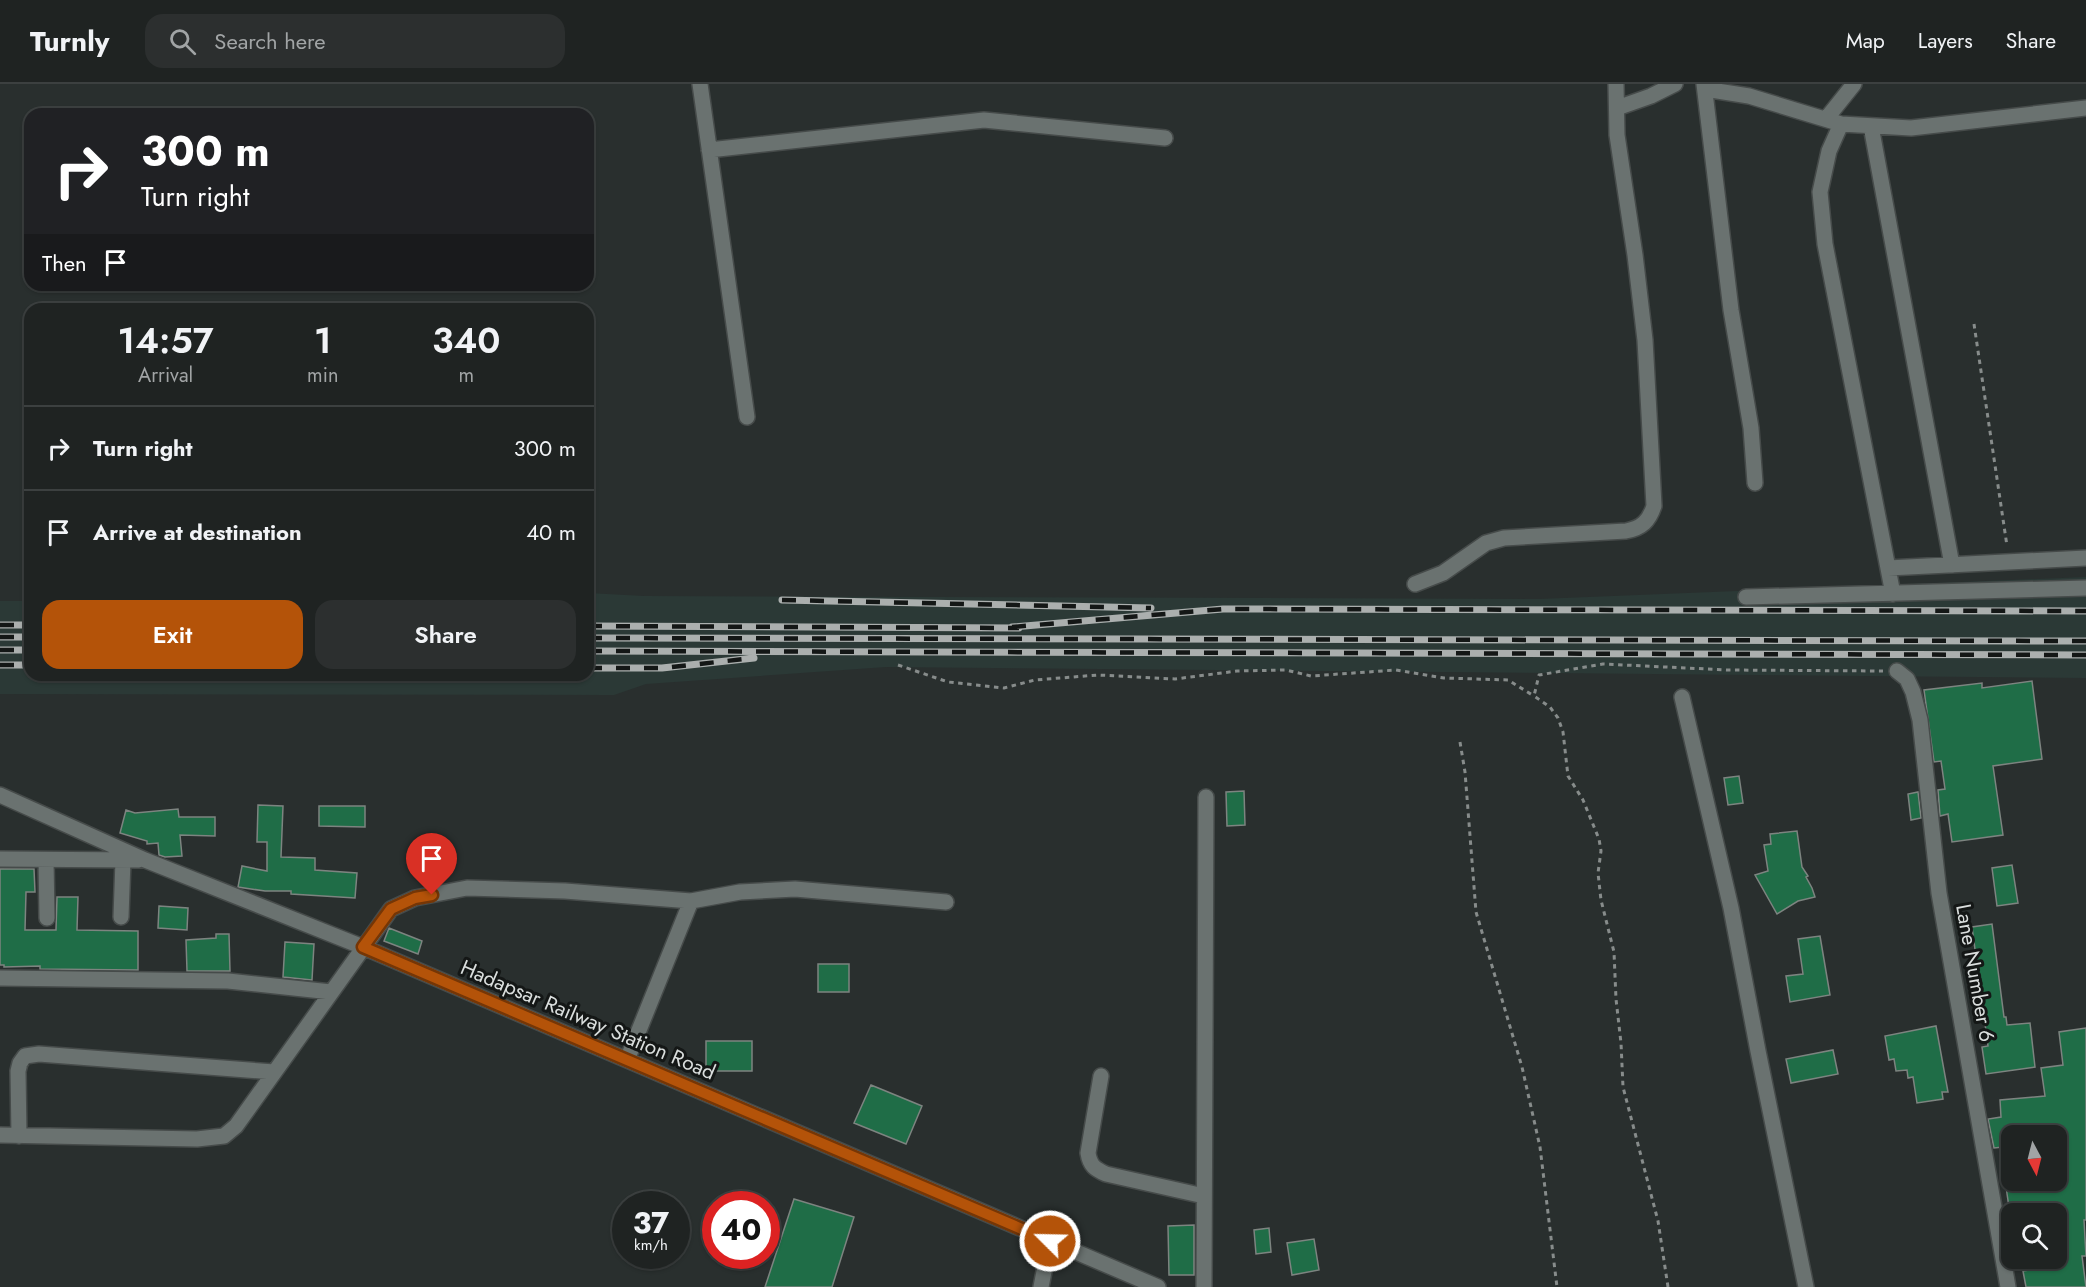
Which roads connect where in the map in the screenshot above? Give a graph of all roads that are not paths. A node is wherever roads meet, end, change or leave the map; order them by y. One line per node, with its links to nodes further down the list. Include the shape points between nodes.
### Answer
1 (699, 84): 11 (street)
2 (1616, 84): 6 (street)
3 (1675, 84): 6 (street)
4 (1854, 84): 8 (street)
5 (1704, 86): 8 (street); 13 (street, via 1731,310 1751,428)
6 (1617, 108): 17 (street, via 1617,135 1645,340 1654,506 1650,519 1639,529 1626,531 1504,538 1486,543 1443,573)
7 (2086, 108): 9 (street, via 1911,129)
8 (1834, 121): 9 (street); 16 (street, via 1820,192 1824,234)
9 (1871, 126): 15 (street)
10 (1166, 138): 11 (street, via 984,120)
11 (709, 150): 12 (street)
12 (747, 417)
13 (1755, 483)
14 (2086, 558): 15 (street)
15 (1952, 565): 16 (street)
16 (1888, 568): 19 (street)
17 (1415, 584)
18 (2086, 588): 19 (street)
19 (1893, 594): 20 (street)
20 (1746, 597)
21 (1897, 671): 47 (street, Lane Number 6, via 1907,679 1920,720 1939,893)
22 (1682, 697): 46 (street, via 1731,908)
23 (0, 795): 28 (street, Hadapsar Railway Station Road)
24 (1206, 797): 41 (street)
25 (0, 859): 26 (street)
26 (46, 860): 27 (street); 32 (street)
27 (123, 860): 28 (street); 31 (street)
28 (145, 860): 33 (street, Hadapsar Railway Station Road)
29 (691, 901): 30 (street, via 740,892 795,889); 33 (street, via 467,888 415,898 391,909); 36 (street)
30 (946, 902)
31 (121, 917)
32 (47, 918)
33 (363, 947): 35 (street); 36 (street, Hadapsar Railway Station Road)
34 (0, 978): 35 (street, via 228,981)
35 (331, 992): 37 (street)
36 (627, 1060): 42 (street, Hadapsar Railway Station Road)
37 (274, 1072): 40 (street, via 236,1126 224,1136); 40 (street, via 25,1056 18,1071)
38 (1101, 1076): 41 (street, via 1088,1154 1095,1168 1106,1174)
39 (0, 1135): 40 (street)
40 (19, 1136)
41 (1204, 1196): 45 (street)
42 (1050, 1241): 43 (street); 44 (street, Hadapsar Railway Station Road)
43 (1041, 1287)
44 (1158, 1287)
45 (1204, 1287)
46 (1806, 1287)
47 (2008, 1287)

